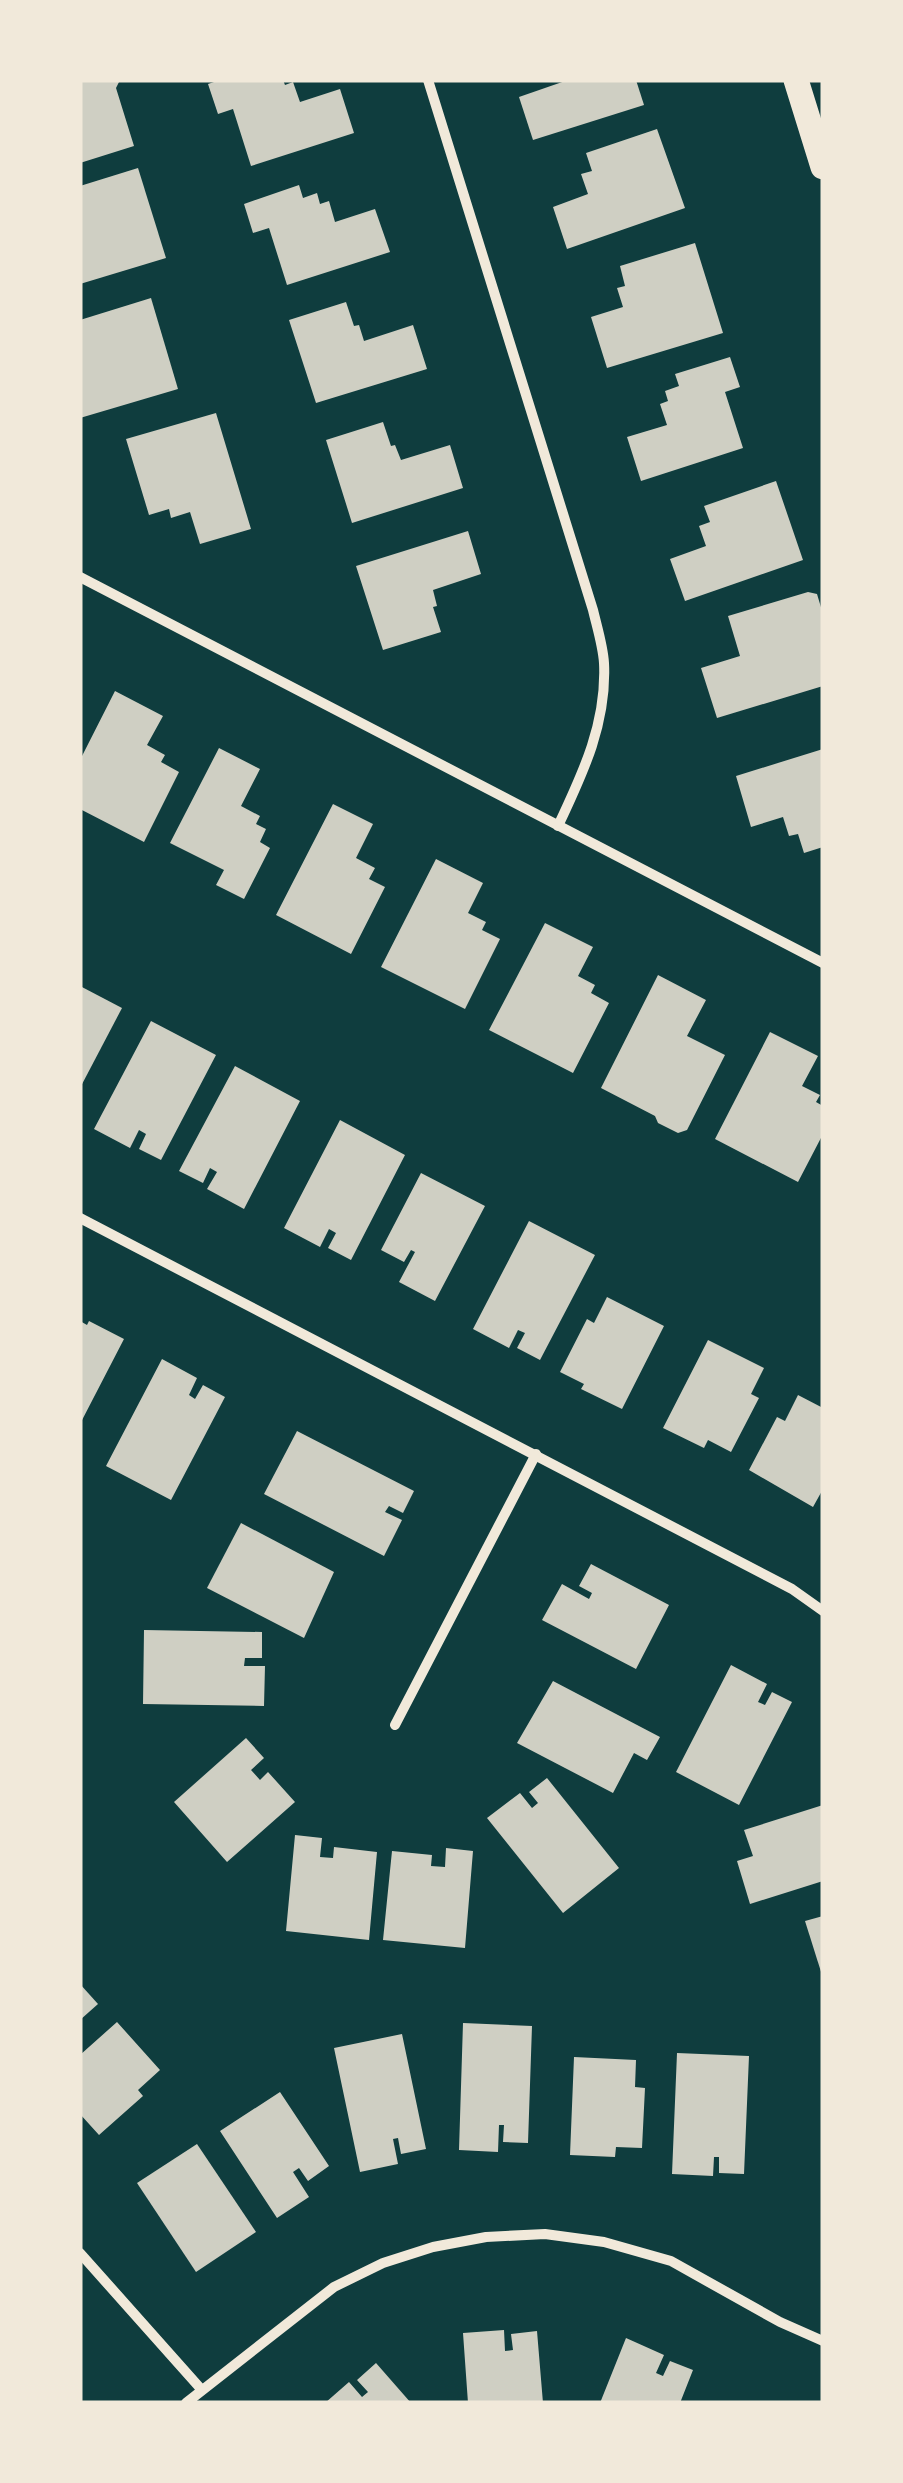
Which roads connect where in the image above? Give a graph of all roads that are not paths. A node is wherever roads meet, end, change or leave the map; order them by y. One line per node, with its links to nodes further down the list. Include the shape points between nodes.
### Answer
1 (428, 80): 5 (street, via 604,661 601,722)
2 (796, 80): 3 (main road)
3 (823, 167)
4 (80, 578): 5 (street)
5 (558, 826): 6 (street)
6 (823, 963)
7 (80, 1218): 8 (street)
8 (536, 1454): 9 (street); 10 (street)
9 (823, 1611)
10 (395, 1725)
11 (80, 2253): 13 (street)
12 (823, 2341): 13 (street, via 671,2261 545,2234 486,2238 383,2262 334,2287)
13 (201, 2389): 14 (street)
14 (186, 2403)

